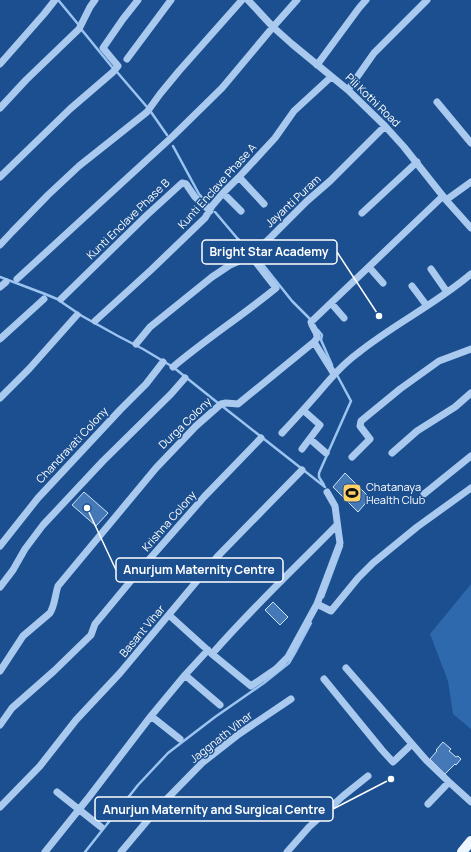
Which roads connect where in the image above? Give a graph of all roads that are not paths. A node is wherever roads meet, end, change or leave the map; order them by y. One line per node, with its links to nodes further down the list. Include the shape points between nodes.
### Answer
1 (55, 0): 12 (street)
2 (95, 0): 17 (street, via 79,29)
3 (138, 0): 21 (street, via 103,48 118,66)
4 (171, 0): 11 (street)
5 (242, 0): 31 (street, via 179,71 147,112 79,166)
6 (297, 0): 10 (street)
7 (366, 0): 13 (street)
8 (427, 0): 15 (street, via 374,53)
9 (252, 2): 10 (street, Pili Kothi Road)
10 (273, 26): 13 (street, Pili Kothi Road); 36 (street, via 222,88)
11 (127, 59)
12 (0, 64)
13 (317, 65): 14 (street, Pili Kothi Road)
14 (332, 77): 15 (street, Pili Kothi Road); 22 (street, Kunti Enclave Phase A, via 294,111 275,138)
15 (348, 90): 18 (street, Pili Kothi Road)
16 (437, 102): 19 (street)
17 (0, 108)
18 (385, 126): 20 (street, Pili Kothi Road); 32 (street, Jayanti Puram)
19 (471, 143)
20 (417, 162): 25 (street, Pili Kothi Road); 29 (street)
21 (0, 177)
22 (239, 177): 24 (street, Kunti Enclave Phase A); 26 (street)
23 (471, 182): 25 (street)
24 (223, 193): 27 (street, Kunti Enclave Phase A); 28 (street)
25 (445, 198): 30 (street, Pili Kothi Road); 33 (street)
26 (264, 204)
27 (210, 211): 43 (street, Kunti Enclave Phase B, via 186,184 182,183); 48 (street, Kunti Enclave Phase A, via 206,218)
28 (241, 211)
29 (362, 213)
30 (471, 228)
31 (0, 245)
32 (251, 256): 51 (street, Jayanti Puram, via 230,265 212,278 150,327); 54 (street, via 276,288)
33 (369, 267): 38 (street); 44 (street)
34 (431, 269): 41 (street)
35 (471, 274): 41 (street)
36 (17, 280)
37 (6, 282): 40 (street)
38 (383, 283)
39 (412, 286): 45 (street)
40 (0, 287)
41 (447, 292): 45 (street)
42 (44, 299): 49 (street)
43 (61, 299)
44 (331, 303): 47 (street); 50 (street, via 311,322 318,335)
45 (427, 306): 55 (street, via 357,353)
46 (76, 315): 58 (street)
47 (344, 318)
48 (95, 321)
49 (0, 340)
50 (314, 342): 55 (street); 79 (street, Durga Colony, via 238,404 219,405 196,426 156,468 58,586 50,613 23,636)
51 (136, 344)
52 (471, 350): 67 (street, via 439,361 361,421 360,426 370,438)
53 (163, 362): 73 (street, Chandravati Colony, via 146,384 38,498)
54 (173, 367)
55 (334, 374): 59 (street)
56 (185, 378): 74 (street, via 43,525)
57 (471, 393): 65 (street, via 455,407 417,431)
58 (0, 398)
59 (303, 410): 60 (street); 62 (street, via 320,426)
60 (282, 432)
61 (261, 438): 85 (street, Krishna Colony, via 204,497 139,571 95,624 91,635 12,708)
62 (310, 440): 63 (street); 64 (street)
63 (302, 449)
64 (326, 453)
65 (392, 453)
66 (471, 456): 71 (street)
67 (352, 457)
68 (302, 470): 76 (street, Basant Vihar, via 217,557)
69 (471, 488): 75 (street, via 373,563 331,611)
70 (327, 492): 72 (street, via 335,506)
71 (424, 494)
72 (337, 525): 75 (street, via 340,543); 77 (street)
73 (0, 546)
74 (0, 587)
75 (317, 604): 77 (street, via 288,657 276,669 251,686)
76 (169, 615): 77 (street); 93 (street, Basant Vihar, via 76,720 40,766)
77 (210, 652): 80 (street)
78 (346, 668): 87 (street)
79 (0, 671)
80 (185, 675): 83 (street); 84 (street)
81 (324, 679): 87 (street, via 393,762)
82 (291, 699): 98 (street, Jaggnath Vihar, via 202,763 158,808)
83 (220, 705)
84 (151, 716): 86 (street); 94 (street)
85 (0, 725)
86 (180, 739)
87 (412, 744): 89 (street)
88 (368, 776): 99 (street, via 309,827)
89 (448, 782): 91 (street); 92 (street)
90 (57, 792): 94 (street)
91 (471, 802)
92 (428, 804)
93 (0, 807)
94 (79, 809): 95 (street); 97 (street)
95 (101, 827)
96 (471, 841): 100 (main road)
97 (45, 852)
98 (121, 852)
99 (287, 852)
100 (462, 852)

